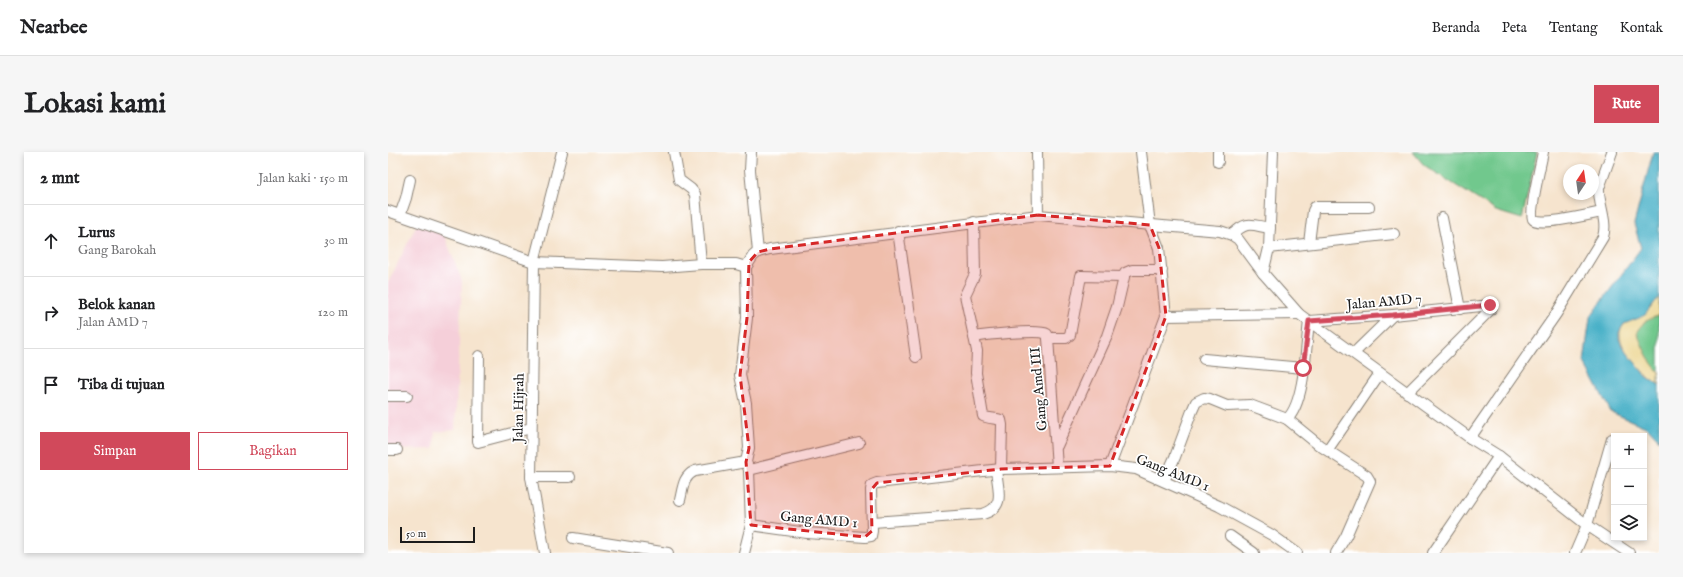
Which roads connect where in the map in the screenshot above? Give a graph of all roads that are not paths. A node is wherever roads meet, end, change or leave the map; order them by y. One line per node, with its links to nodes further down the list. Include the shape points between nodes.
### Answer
1 (562, 152): 25 (street, Jalan Hijrah)
2 (674, 152): 26 (street, via 679,180 695,194)
3 (751, 152): 24 (street, via 750,170)
4 (1036, 152): 14 (street)
5 (1141, 152): 17 (street)
6 (1273, 152): 18 (street)
7 (1543, 152): 12 (street, via 1532,218 1539,222)
8 (1612, 152): 12 (street, via 1599,188)
9 (410, 180): 13 (street)
10 (1369, 207): 22 (street, via 1315,207)
11 (388, 211): 13 (street)
12 (1602, 212): 49 (street, via 1603,237 1556,314)
13 (400, 215): 25 (street)
14 (1038, 215): 16 (street); 17 (street)
15 (1442, 218): 31 (street)
16 (974, 222): 19 (street); 36 (street, via 975,274 966,294)
17 (1150, 225): 21 (street); 28 (street, via 1158,241)
18 (1270, 228): 21 (street, via 1243,225); 23 (street)
19 (898, 231): 24 (street, via 770,248); 40 (street)
20 (1394, 234): 22 (street)
21 (1232, 235): 29 (street, via 1244,246)
22 (1309, 243): 23 (street)
23 (1270, 248): 29 (street)
24 (758, 252): 27 (street)
25 (534, 262): 26 (street, via 662,267); 48 (street, Jalan Hijrah)
26 (701, 264): 27 (street, via 736,264)
27 (746, 268): 55 (street, via 747,318 740,375 746,403 749,448)
28 (1162, 270): 30 (street, via 1132,270 1127,271); 34 (street)
29 (1263, 273): 32 (street)
30 (1124, 276): 37 (street, Gang Amd III, via 1081,276 1070,335 1066,338); 52 (street, via 1107,336)
31 (1460, 309): 33 (street, Jalan AMD 7); 44 (street, Jalan AMD 7, via 1489,304 1491,307)
32 (1299, 314): 34 (street); 35 (street)
33 (1393, 315): 35 (street, Jalan AMD 7); 38 (street)
34 (1166, 316): 56 (street)
35 (1309, 321): 38 (street); 42 (street)
36 (974, 336): 37 (street, via 1042,332 1047,334); 58 (street, via 977,351 976,373 983,416 1001,420 1002,425)
37 (1048, 338): 52 (street, Gang Amd III)
38 (1354, 353): 43 (street)
39 (479, 356): 48 (street, via 478,442)
40 (916, 357)
41 (1204, 359): 42 (street)
42 (1303, 368): 47 (street, via 1298,399 1291,416)
43 (1380, 373): 44 (street); 53 (street)
44 (1407, 393): 49 (street)
45 (388, 396): 46 (street)
46 (407, 396)
47 (1287, 419): 53 (street); 61 (street, via 1254,406 1227,406 1204,398 1196,402)
48 (531, 428): 60 (street, Jalan Hijrah)
49 (1470, 438): 54 (street)
50 (1611, 442): 65 (street)
51 (859, 443): 55 (street)
52 (1057, 446): 57 (street, Gang Amd III)
53 (1328, 450): 73 (street, via 1367,476 1370,481)
54 (1499, 456): 65 (street); 74 (street)
55 (747, 466): 62 (street, via 695,471 689,474); 64 (street)
56 (1110, 466): 57 (street, Gang AMD 1); 61 (street, Gang AMD 1, via 1136,469)
57 (1057, 467): 58 (street, Gang AMD 1)
58 (999, 469): 63 (street, via 998,502 992,511 983,514); 63 (street, Gang AMD 1, via 872,485)
59 (570, 477): 60 (street)
60 (531, 478): 68 (street, Jalan Hijrah)
61 (1164, 481): 72 (street, Gang AMD 1, via 1219,506 1272,535)
62 (680, 500)
63 (873, 522): 64 (street, Gang AMD 1, via 871,536 865,537 807,533)
64 (751, 525): 70 (street)
65 (1587, 525): 75 (street); 76 (street)
66 (1230, 536): 71 (street)
67 (573, 538): 69 (street)
68 (545, 553)
69 (668, 553)
70 (744, 553)
71 (1254, 553)
72 (1297, 553)
73 (1336, 553)
74 (1433, 553)
75 (1575, 553)
76 (1629, 553)

